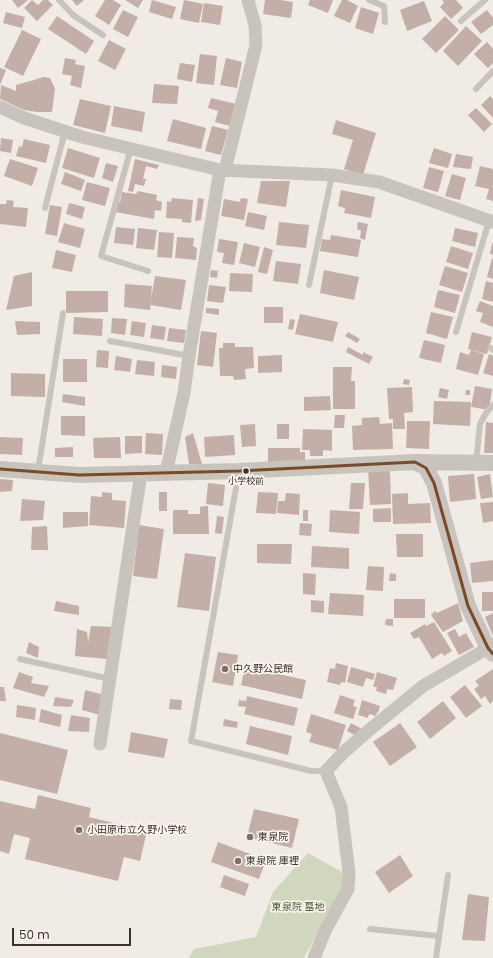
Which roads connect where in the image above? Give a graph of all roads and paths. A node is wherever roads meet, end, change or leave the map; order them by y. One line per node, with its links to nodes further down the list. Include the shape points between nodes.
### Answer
1 (59, 0): 7 (lane, via 73,15)
2 (248, 0): 13 (street, via 255,25 256,45)
3 (369, 0): 6 (lane, via 384,6)
4 (485, 0): 5 (lane)
5 (461, 21)
6 (386, 22)
7 (103, 35)
8 (493, 71): 9 (lane)
9 (476, 89)
10 (0, 107): 11 (street, via 24,118)
11 (65, 131): 12 (street); 15 (lane)
12 (131, 148): 13 (street); 17 (lane, via 101,256)
13 (223, 170): 14 (street); 22 (street)
14 (332, 175): 16 (street, via 379,182); 18 (lane)
15 (45, 208)
16 (491, 221): 20 (lane)
17 (148, 271)
18 (309, 285)
19 (63, 313): 29 (lane)
20 (456, 332)
21 (110, 341): 22 (lane)
22 (188, 356): 31 (street, via 184,392)
23 (493, 405): 25 (lane, via 480,424)
24 (416, 462): 25 (street); 28 (street); 32 (street, via 426,468 434,483 468,606)
25 (476, 462): 26 (street)
26 (493, 463)
27 (0, 469): 29 (street)
28 (239, 471): 31 (street); 36 (lane, via 191,741 311,771)
29 (38, 473): 30 (street)
30 (141, 473): 31 (street); 34 (street)
31 (166, 473)
32 (491, 649): 36 (street, via 423,686 344,752)
33 (20, 659): 34 (lane)
34 (110, 679): 35 (street)
35 (100, 744)
36 (326, 771): 40 (street, via 340,807 349,873 348,889 325,931)
37 (448, 875): 39 (lane)
38 (370, 929): 39 (lane)
39 (439, 936): 41 (lane)
40 (314, 958)
41 (436, 958)

